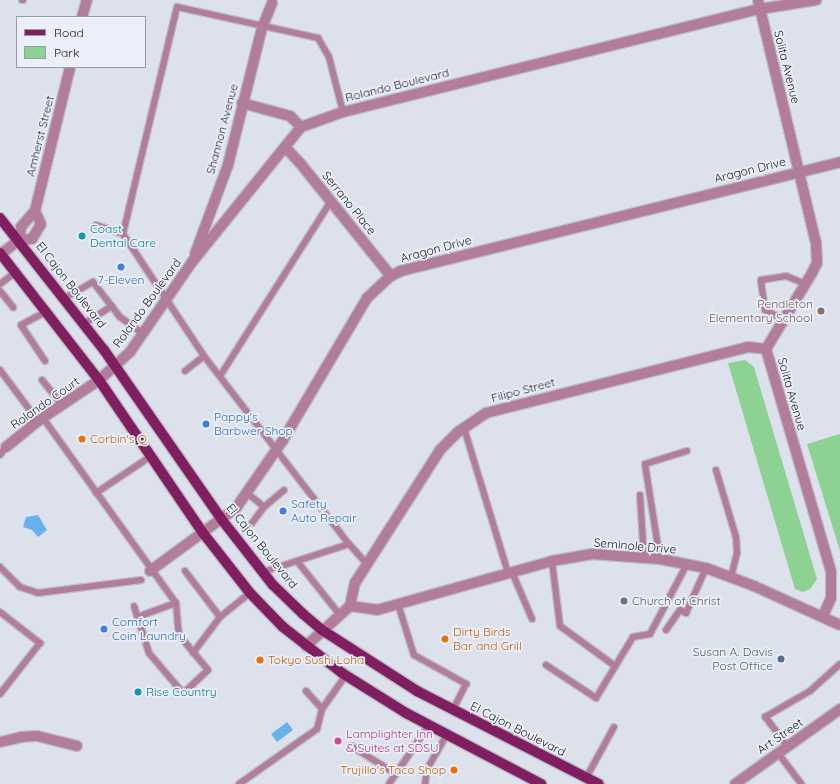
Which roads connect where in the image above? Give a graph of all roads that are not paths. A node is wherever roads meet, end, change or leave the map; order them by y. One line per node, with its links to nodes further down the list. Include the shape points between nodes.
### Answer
1 (87, 0): 7 (street)
2 (173, 0): 6 (lane)
3 (816, 0): 5 (street, Rolando Boulevard)
4 (273, 1): 8 (street, Shannon Avenue)
5 (759, 4): 11 (street, Rolando Boulevard); 15 (street, Solita Avenue)
6 (177, 7): 8 (lane); 20 (lane)
7 (82, 16)
8 (263, 25): 10 (street, Shannon Avenue); 11 (lane, via 310,35 323,42 330,57)
9 (70, 68): 17 (street, Amherst Street)
10 (242, 103): 12 (street, via 290,116); 23 (street, Shannon Avenue, via 228,165)
11 (343, 112): 12 (street, Rolando Boulevard)
12 (301, 127): 13 (street, Rolando Boulevard)
13 (284, 147): 16 (street, Serrano Place); 23 (street, Rolando Boulevard)
14 (840, 162): 15 (street, Aragon Drive)
15 (800, 171): 25 (street, Aragon Drive, via 401,271); 27 (street, Solita Avenue, via 816,244 817,263)
16 (331, 201): 25 (street, Serrano Place); 43 (lane)
17 (35, 211): 21 (street, Amherst Street, via 21,227); 21 (street, Amherst Street, via 41,224 32,239)
18 (0, 218): 21 (main road, El Cajon Boulevard)
19 (96, 225): 20 (lane)
20 (123, 234): 30 (lane)
21 (19, 240): 22 (street, Amherst Street); 29 (main road, El Cajon Boulevard)
22 (1, 253): 24 (main road)
23 (192, 262): 30 (street, Rolando Boulevard)
24 (17, 271): 26 (lane); 33 (main road)
25 (391, 276): 49 (street, Aragon Drive, via 366,298)
26 (0, 284)
27 (806, 284): 34 (street, Solita Avenue); 34 (lane, via 786,276 761,280 765,310)
28 (0, 291): 32 (lane)
29 (65, 298): 31 (lane, via 94,282); 35 (main road, El Cajon Boulevard)
30 (164, 300): 36 (street, Rolando Boulevard); 38 (lane)
31 (112, 306): 35 (lane); 36 (lane, via 120,317)
32 (13, 307)
33 (47, 311): 39 (lane, via 21,325); 45 (main road)
34 (784, 320): 37 (street, Solita Avenue)
35 (84, 323): 40 (main road, El Cajon Boulevard)
36 (142, 334): 40 (street, Rolando Boulevard, via 130,352)
37 (766, 349): 48 (street, Filipo Street, via 748,347 513,405 486,413); 84 (street, Solita Avenue, via 831,572 831,598)
38 (204, 356): 42 (lane); 43 (lane)
39 (45, 361)
40 (116, 365): 45 (street, Rolando Boulevard); 59 (main road, El Cajon Boulevard)
41 (0, 370): 47 (lane)
42 (185, 372)
43 (220, 376): 49 (lane)
44 (42, 380): 46 (lane)
45 (99, 380): 46 (street, Rolando Court); 52 (main road)
46 (62, 405): 47 (street, Rolando Court)
47 (41, 419): 50 (street, Rolando Court); 55 (lane)
48 (464, 428): 67 (street, Filipo Street, via 440,450); 74 (lane)
49 (277, 450): 56 (street, Aragon Drive); 62 (lane)
50 (3, 451)
51 (687, 451): 64 (lane, via 645,464)
52 (151, 456): 55 (lane); 61 (main road)
53 (716, 470): 75 (lane, via 736,538 737,553)
54 (284, 490): 58 (lane)
55 (96, 493): 71 (lane)
56 (247, 493): 58 (lane); 59 (street, Aragon Drive, via 236,508)
57 (640, 495): 63 (lane)
58 (264, 508): 60 (lane)
59 (222, 520): 61 (street, Aragon Drive); 73 (main road, El Cajon Boulevard)
60 (252, 523)
61 (203, 533): 71 (street, Aragon Drive); 77 (main road)
62 (349, 544): 65 (lane); 67 (lane)
63 (644, 558): 64 (street, Seminole Drive); 66 (street, Seminole Drive, via 592,554)
64 (660, 559): 68 (street, Seminole Drive)
65 (297, 561): 73 (lane); 83 (lane)
66 (552, 561): 74 (street, Seminole Drive); 95 (lane, via 560,626)
67 (367, 564): 81 (street, Filipo Street, via 355,583)
68 (687, 564): 70 (street, Seminole Drive); 95 (lane, via 650,634 633,637)
69 (0, 567): 76 (lane, via 20,587 38,593)
70 (706, 568): 75 (street, Seminole Drive); 90 (lane, via 686,613 680,610)
71 (150, 571): 78 (lane)
72 (185, 571): 86 (lane)
73 (263, 572): 89 (main road, El Cajon Boulevard, via 273,585)
74 (510, 573): 79 (street, Seminole Drive); 87 (lane)
75 (731, 577): 84 (street, Seminole Drive)
76 (141, 580)
77 (250, 593): 86 (lane); 91 (main road, via 283,627)
78 (176, 604): 85 (lane); 92 (lane, via 179,635)
79 (398, 604): 81 (street, Seminole Drive, via 377,610); 101 (lane, via 414,655 466,684)
80 (134, 606): 85 (lane)
81 (350, 606): 83 (street)
82 (0, 612): 98 (lane, via 40,643)
83 (340, 614): 89 (street)
84 (823, 616): 88 (street, Seminole Drive)
85 (137, 617): 92 (lane, via 149,653 183,693 208,670)
86 (220, 617): 92 (lane)
87 (532, 619)
88 (840, 625)
89 (322, 630): 91 (street); 101 (main road, El Cajon Boulevard, via 417,691)
90 (666, 630)
91 (306, 646): 96 (main road)
92 (193, 653)
93 (840, 664): 108 (lane, via 810,691 765,717)
94 (546, 665): 95 (lane, via 596,698)
95 (615, 666)
96 (346, 675): 99 (lane); 102 (main road)
97 (306, 691): 99 (lane)
98 (0, 694)
99 (322, 709): 112 (lane, via 317,728)
100 (840, 709): 108 (street, Art Street)
101 (453, 710): 111 (main road, El Cajon Boulevard)
102 (428, 725): 104 (main road); 110 (lane)
103 (614, 727): 111 (lane)
104 (447, 735): 114 (lane, via 427,769); 115 (main road)
105 (0, 742): 106 (street, via 21,736 37,736)
106 (77, 746)
107 (351, 746): 110 (lane)
108 (788, 747): 109 (street, Art Street)
109 (778, 753): 117 (street, Art Street); 118 (lane)
110 (396, 774): 113 (lane)
111 (586, 778): 116 (main road, El Cajon Boulevard)
112 (239, 784)
113 (389, 784)
114 (425, 784)
115 (541, 784)
116 (599, 784)
117 (735, 784)
118 (802, 784)

